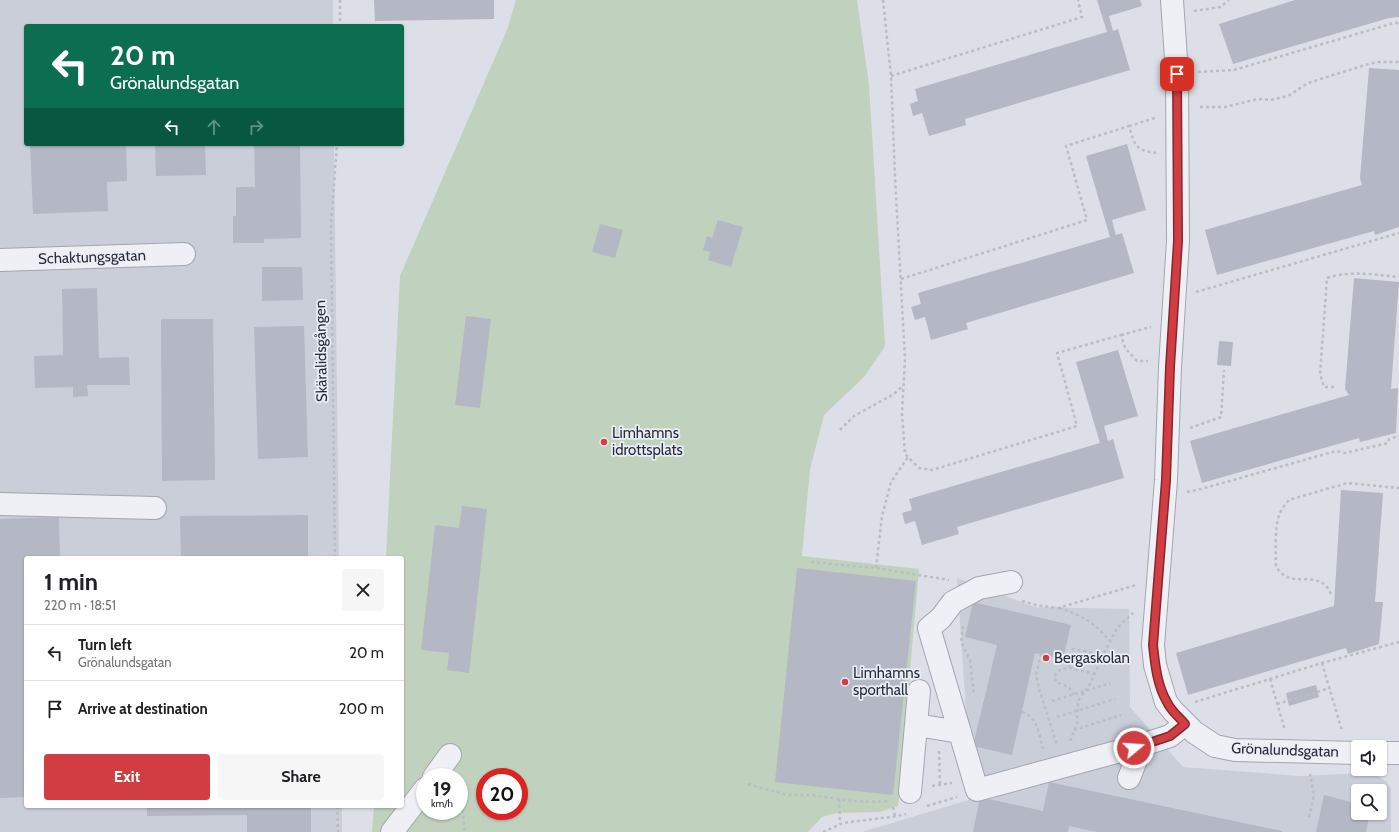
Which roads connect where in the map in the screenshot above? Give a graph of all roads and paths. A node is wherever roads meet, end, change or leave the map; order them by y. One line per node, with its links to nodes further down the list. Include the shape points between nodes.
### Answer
1 (340, 0): 8 (path)
2 (883, 0): 11 (path)
3 (1078, 0): 11 (path, via 1082,17)
4 (1172, 0): 10 (street, Grönalundsgatan)
5 (1229, 0): 6 (path, via 1220,7)
6 (1193, 11)
7 (1399, 23): 10 (path, via 1234,70)
8 (340, 24)
9 (1399, 62): 12 (path, via 1365,65 1308,83 1288,96 1271,100 1258,99 1225,107)
10 (1177, 74): 22 (street, Grönalundsgatan, via 1178,241)
11 (891, 76): 21 (path)
12 (1197, 107)
13 (1161, 116): 14 (path)
14 (1129, 126): 16 (path, via 1135,144 1144,151); 21 (path, via 1066,146 1087,220)
15 (338, 146): 37 (path, Skäralidsgången, via 331,225)
16 (1162, 154)
17 (1399, 233): 22 (path)
18 (184, 254): 19 (street, Schaktungsgatan)
19 (0, 260)
20 (1399, 277): 28 (path, via 1352,273 1327,278 1320,374 1324,387)
21 (901, 279): 27 (path, via 906,359)
22 (1175, 298): 67 (street, Grönalundsgatan, via 1166,480 1153,645 1155,665 1166,702)
23 (1158, 325): 24 (path)
24 (1121, 335): 25 (path, via 1125,348 1137,361); 32 (path, via 1057,353 1077,426 932,470 919,468)
25 (1149, 361)
26 (1224, 370): 29 (path, via 1221,417)
27 (904, 386): 30 (path, via 854,416); 32 (path, via 902,414 905,454)
28 (1334, 387)
29 (1187, 428)
30 (840, 430)
31 (1399, 436): 34 (path, via 1389,439 1388,443 1345,453 1336,451)
32 (908, 458): 39 (path, via 891,482 882,516)
33 (1399, 488): 43 (path, via 1346,483 1289,500 1285,504 1280,513 1278,526 1276,566 1279,572 1292,578 1324,583)
34 (1201, 490)
35 (0, 504): 36 (street)
36 (155, 508)
37 (334, 556)
38 (811, 562): 39 (path)
39 (876, 568): 42 (path, via 948,578)
40 (1141, 583): 44 (path)
41 (1014, 591): 42 (street, via 979,588); 44 (path, via 1036,605)
42 (967, 594): 59 (path, via 961,642 970,660); 71 (street, via 953,602 941,618 929,628)
43 (1332, 594)
44 (1058, 608): 46 (path, via 1088,620)
45 (1135, 611): 46 (path, via 1117,628)
46 (1111, 642): 49 (path)
47 (1399, 642): 50 (path)
48 (1041, 654): 78 (path, via 1036,675)
49 (1103, 655): 51 (path, via 1073,649); 52 (path)
50 (1322, 663): 53 (path); 55 (path)
51 (1069, 668): 52 (path); 58 (path, via 1054,676 1056,682 1069,687)
52 (1095, 674): 57 (path)
53 (1270, 679): 62 (path); 67 (path, via 1196,702)
54 (1111, 683): 57 (path)
55 (1330, 688): 62 (path); 74 (path)
56 (919, 691): 68 (street)
57 (1085, 691): 58 (path); 63 (path, via 1078,701)
58 (1074, 695): 61 (path)
59 (974, 698)
60 (1115, 699): 63 (path)
61 (1052, 701)
62 (1277, 704): 72 (path)
63 (1078, 711): 66 (path); 70 (path)
64 (1022, 712): 78 (path, via 1033,718)
65 (1121, 715): 70 (path)
66 (1057, 717)
67 (1179, 717): 73 (street, via 1170,736); 74 (street, Grönalundsgatan, via 1194,732 1215,746 1235,750)
68 (916, 725): 69 (street); 85 (street)
69 (938, 729): 71 (street); 83 (path)
70 (1074, 730): 78 (path)
71 (960, 732): 84 (street)
72 (1287, 736)
73 (1142, 745): 78 (street); 81 (street)
74 (1351, 745)
75 (1387, 753): 76 (street)
76 (1399, 753)
77 (450, 754): 79 (street)
78 (1061, 767): 84 (street)
79 (440, 768)
80 (1310, 770): 89 (path, via 1314,795)
81 (1129, 778)
82 (748, 784): 86 (path, via 787,795)
83 (940, 785): 84 (path); 85 (path)
84 (976, 786)
85 (910, 792): 86 (path, via 892,801 859,802)
86 (839, 799): 91 (path)
87 (416, 801): 93 (street)
88 (337, 808): 92 (path)
89 (1309, 817)
90 (464, 820): 94 (path)
91 (840, 824)
92 (338, 832)
93 (392, 832)
94 (465, 832)

